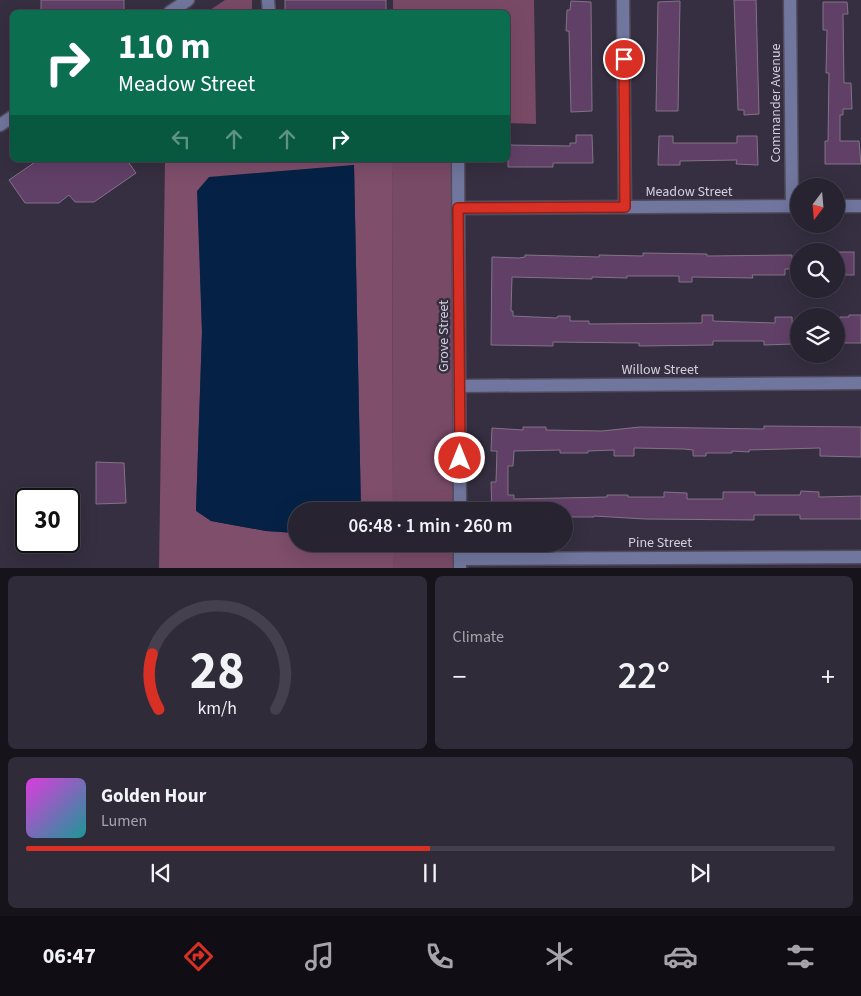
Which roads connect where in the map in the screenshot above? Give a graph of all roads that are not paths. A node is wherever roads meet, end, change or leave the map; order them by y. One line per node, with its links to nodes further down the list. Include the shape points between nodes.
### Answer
1 (188, 0): 4 (street)
2 (623, 0): 10 (street)
3 (790, 0): 6 (street, Commander Avenue)
4 (173, 10)
5 (458, 162): 11 (street, Grove Street)
6 (794, 178)
7 (790, 206): 10 (street, Meadow Street)
8 (845, 206): 9 (street)
9 (861, 206)
10 (625, 207): 11 (street, Meadow Street)
11 (458, 208): 13 (street, Grove Street)
12 (861, 384): 13 (street, Willow Street)
13 (459, 386): 14 (street, Grove Street)
14 (460, 502)
15 (861, 557): 16 (street, Pine Street)
16 (460, 564)

